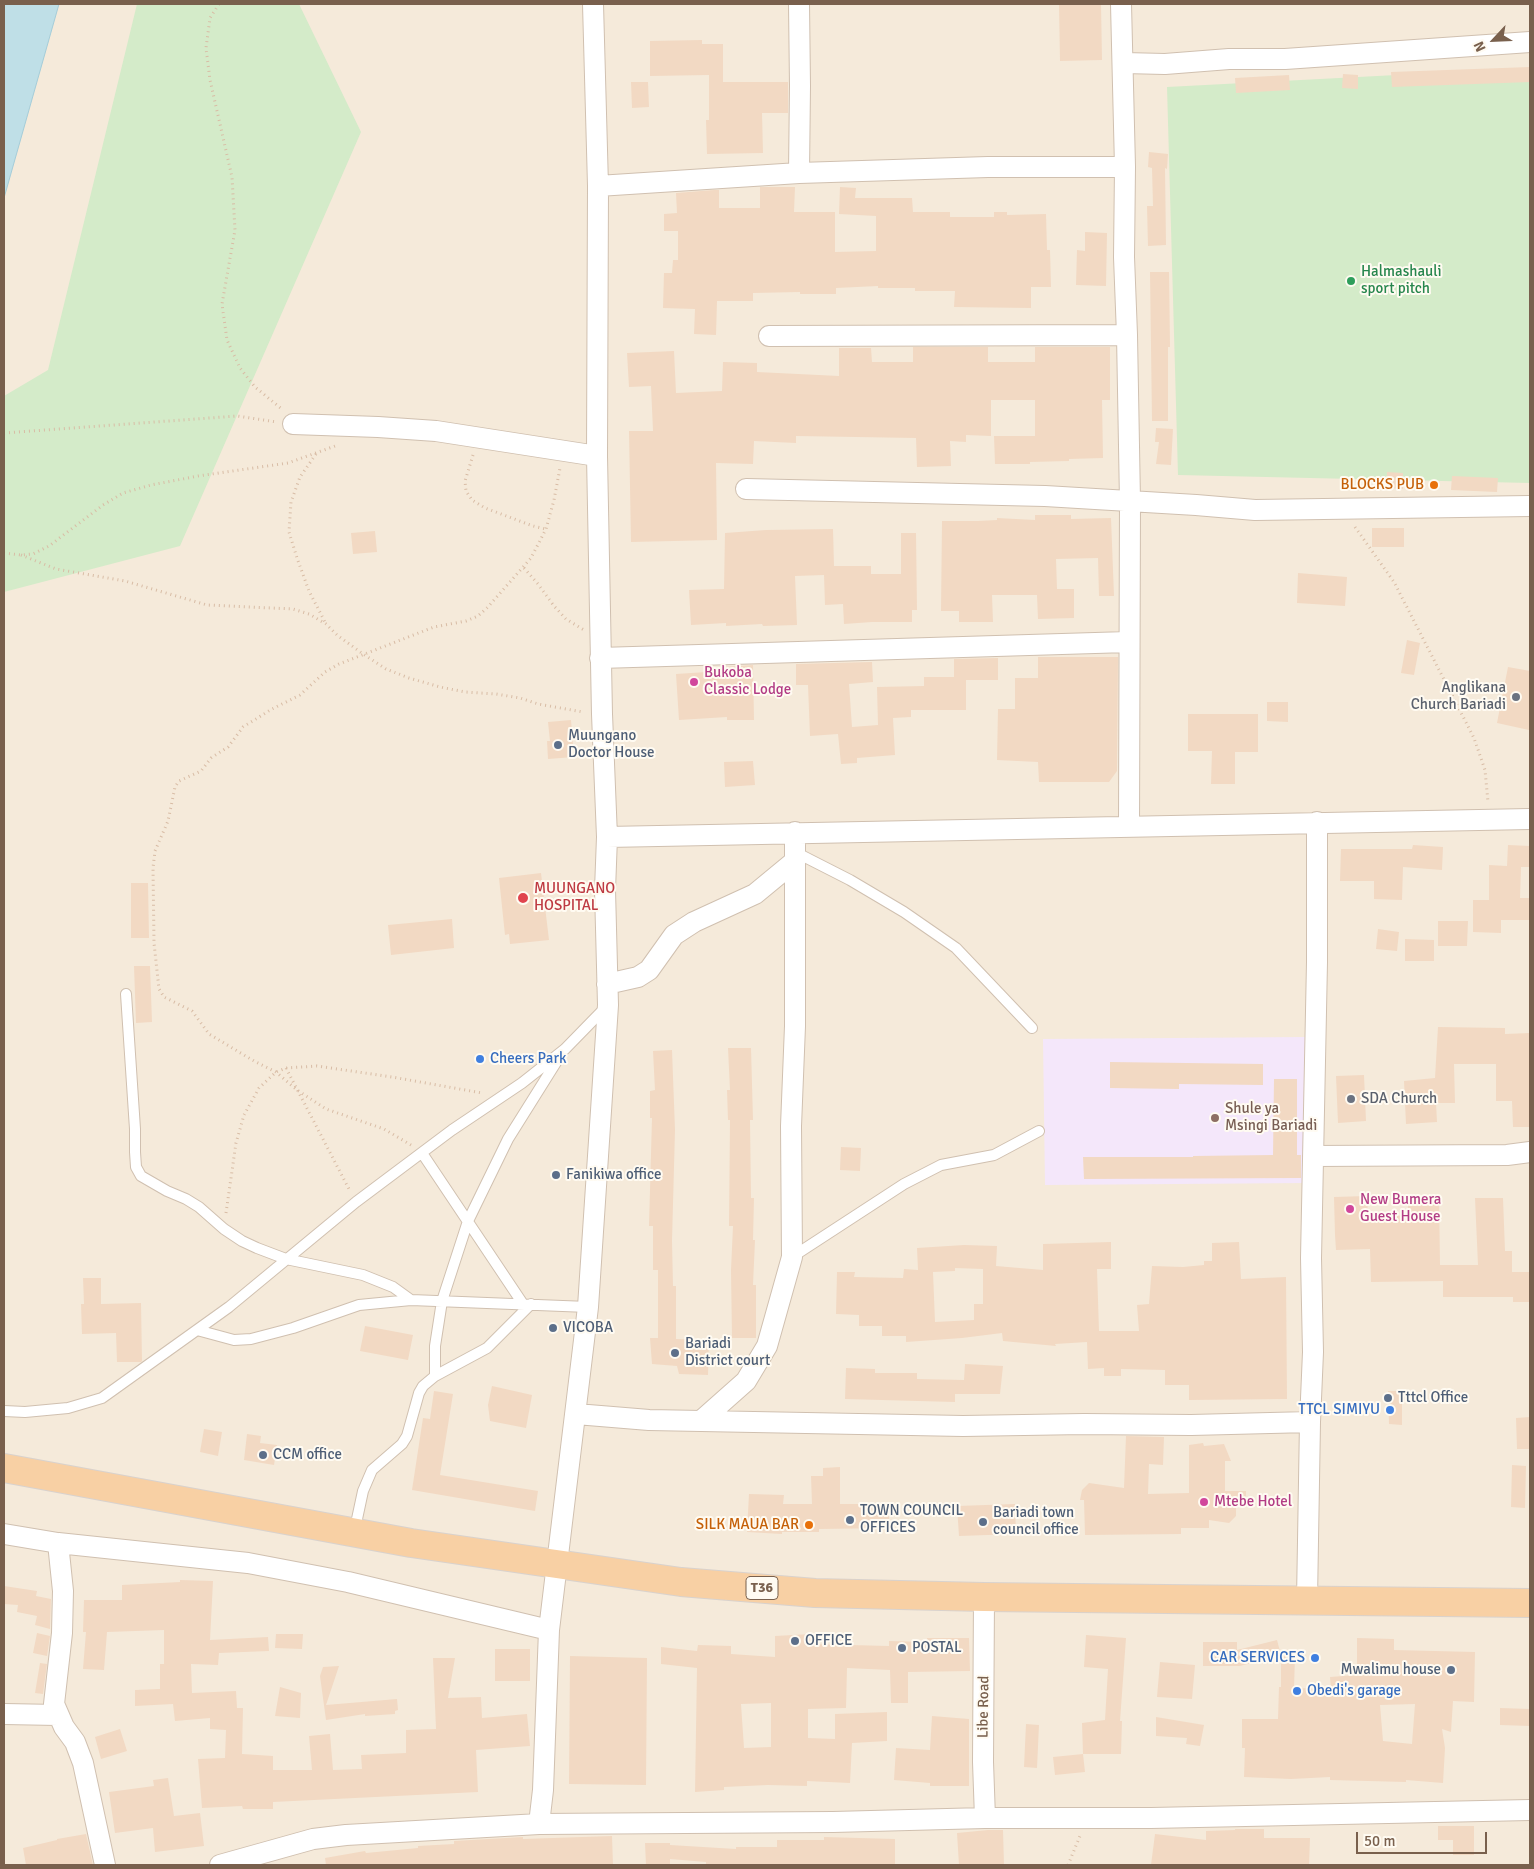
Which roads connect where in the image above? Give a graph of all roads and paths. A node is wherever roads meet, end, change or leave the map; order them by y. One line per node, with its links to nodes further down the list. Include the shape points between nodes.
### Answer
1 (219, 4): 12 (path, via 210,18 206,48 232,176 235,230 222,304 227,340 240,368)
2 (593, 4): 9 (street)
3 (799, 4): 8 (street)
4 (1121, 4): 6 (street)
5 (1530, 42): 6 (street, via 1285,59)
6 (1124, 63): 7 (street)
7 (1125, 168): 8 (street, via 988,167); 10 (street)
8 (799, 173): 9 (street)
9 (598, 186): 18 (street)
10 (1127, 335): 11 (street); 20 (street)
11 (769, 336)
12 (297, 424): 13 (path, via 237,416); 14 (street, via 436,431)
13 (4, 433)
14 (481, 439): 16 (street); 23 (path, via 465,481 466,492 485,508)
15 (343, 443): 17 (path)
16 (562, 451): 18 (street); 23 (path)
17 (316, 454): 25 (path, via 288,463 151,485 123,494 49,546 33,554); 27 (path, via 300,476 290,502 289,532 310,591)
18 (597, 456): 28 (street)
19 (746, 489): 20 (street, via 972,493)
20 (1130, 501): 22 (street, via 1255,510); 29 (street)
21 (1530, 506): 22 (street)
22 (1342, 509): 34 (path, via 1394,582 1474,738 1485,770)
23 (546, 529): 26 (path)
24 (4, 553): 25 (path)
25 (21, 555): 27 (path, via 56,569 125,581 207,605 293,609)
26 (524, 568): 28 (path, via 566,619); 30 (path, via 478,616 434,627)
27 (326, 624): 30 (path)
28 (600, 636): 31 (street)
29 (1128, 642): 31 (street); 36 (street)
30 (363, 654): 32 (path, via 386,669 440,687 504,695 562,709); 45 (path, via 325,672 300,695 250,722 201,771 180,781 156,851 153,868 154,943 159,989 164,997 192,1011 209,1034)
31 (600, 658): 32 (street)
32 (602, 714): 37 (street)
33 (1530, 819): 34 (street)
34 (1490, 820): 35 (street)
35 (1317, 822): 36 (street); 51 (street)
36 (1129, 827): 38 (street)
37 (606, 837): 38 (street); 39 (street)
38 (795, 848): 39 (street, via 755,894 694,922 674,935 649,970 638,977); 42 (lane, via 904,912 956,948); 55 (street)
39 (608, 984): 41 (street)
40 (126, 994): 54 (lane, via 136,1167 141,1176 186,1199)
41 (608, 1005): 43 (lane); 60 (street)
42 (1032, 1028)
43 (565, 1049): 47 (lane); 53 (lane, via 508,1139)
44 (286, 1068): 45 (path); 46 (path); 47 (path, via 335,1068)
45 (276, 1072): 46 (path); 54 (path, via 259,1088 244,1115 236,1144)
46 (297, 1090): 50 (path, via 326,1109 384,1129); 52 (path)
47 (501, 1097): 50 (lane)
48 (1039, 1131): 55 (lane, via 994,1155 941,1165 904,1184)
49 (1530, 1152): 51 (street, via 1507,1155)
50 (422, 1153): 52 (lane); 53 (lane)
51 (1313, 1156): 66 (street)
52 (356, 1202): 56 (lane)
53 (468, 1221): 58 (lane); 59 (lane)
54 (224, 1228): 56 (lane, via 242,1241)
55 (792, 1257): 65 (street, via 767,1346 746,1381)
56 (286, 1259): 57 (lane, via 363,1275 393,1287); 61 (lane, via 260,1283)
57 (411, 1300): 58 (lane); 61 (lane, via 359,1305 251,1339 234,1340)
58 (442, 1300): 59 (lane); 62 (lane)
59 (527, 1304): 60 (lane); 62 (lane, via 487,1348)
60 (588, 1307): 64 (street)
61 (197, 1330): 63 (lane, via 102,1398 68,1408)
62 (434, 1376): 68 (lane, via 419,1393 408,1436 372,1470 363,1492)
63 (4, 1411)
64 (576, 1414): 65 (street, via 649,1420); 71 (street)
65 (702, 1420): 66 (street, via 963,1426)
66 (1310, 1422): 73 (street)
67 (4, 1468): 68 (highway, T36)
68 (354, 1533): 71 (highway, T36)
69 (4, 1534): 70 (street)
70 (58, 1543): 75 (street, via 248,1563 348,1582); 77 (street, via 63,1599 54,1699)
71 (557, 1563): 72 (highway, T36, via 681,1582 815,1593); 75 (street)
72 (984, 1597): 73 (highway, T36); 80 (street, Libe Road)
73 (1307, 1600): 74 (highway, T36)
74 (1530, 1603)
75 (549, 1630): 81 (street, via 543,1790)
76 (4, 1714): 77 (street)
77 (58, 1715): 82 (street, via 75,1742 82,1763)
78 (1530, 1810): 79 (street)
79 (1087, 1817): 80 (street); 84 (path)
80 (985, 1818): 81 (street)
81 (538, 1824): 83 (street, via 313,1839)
82 (105, 1865)
83 (220, 1865)
84 (1068, 1865)

